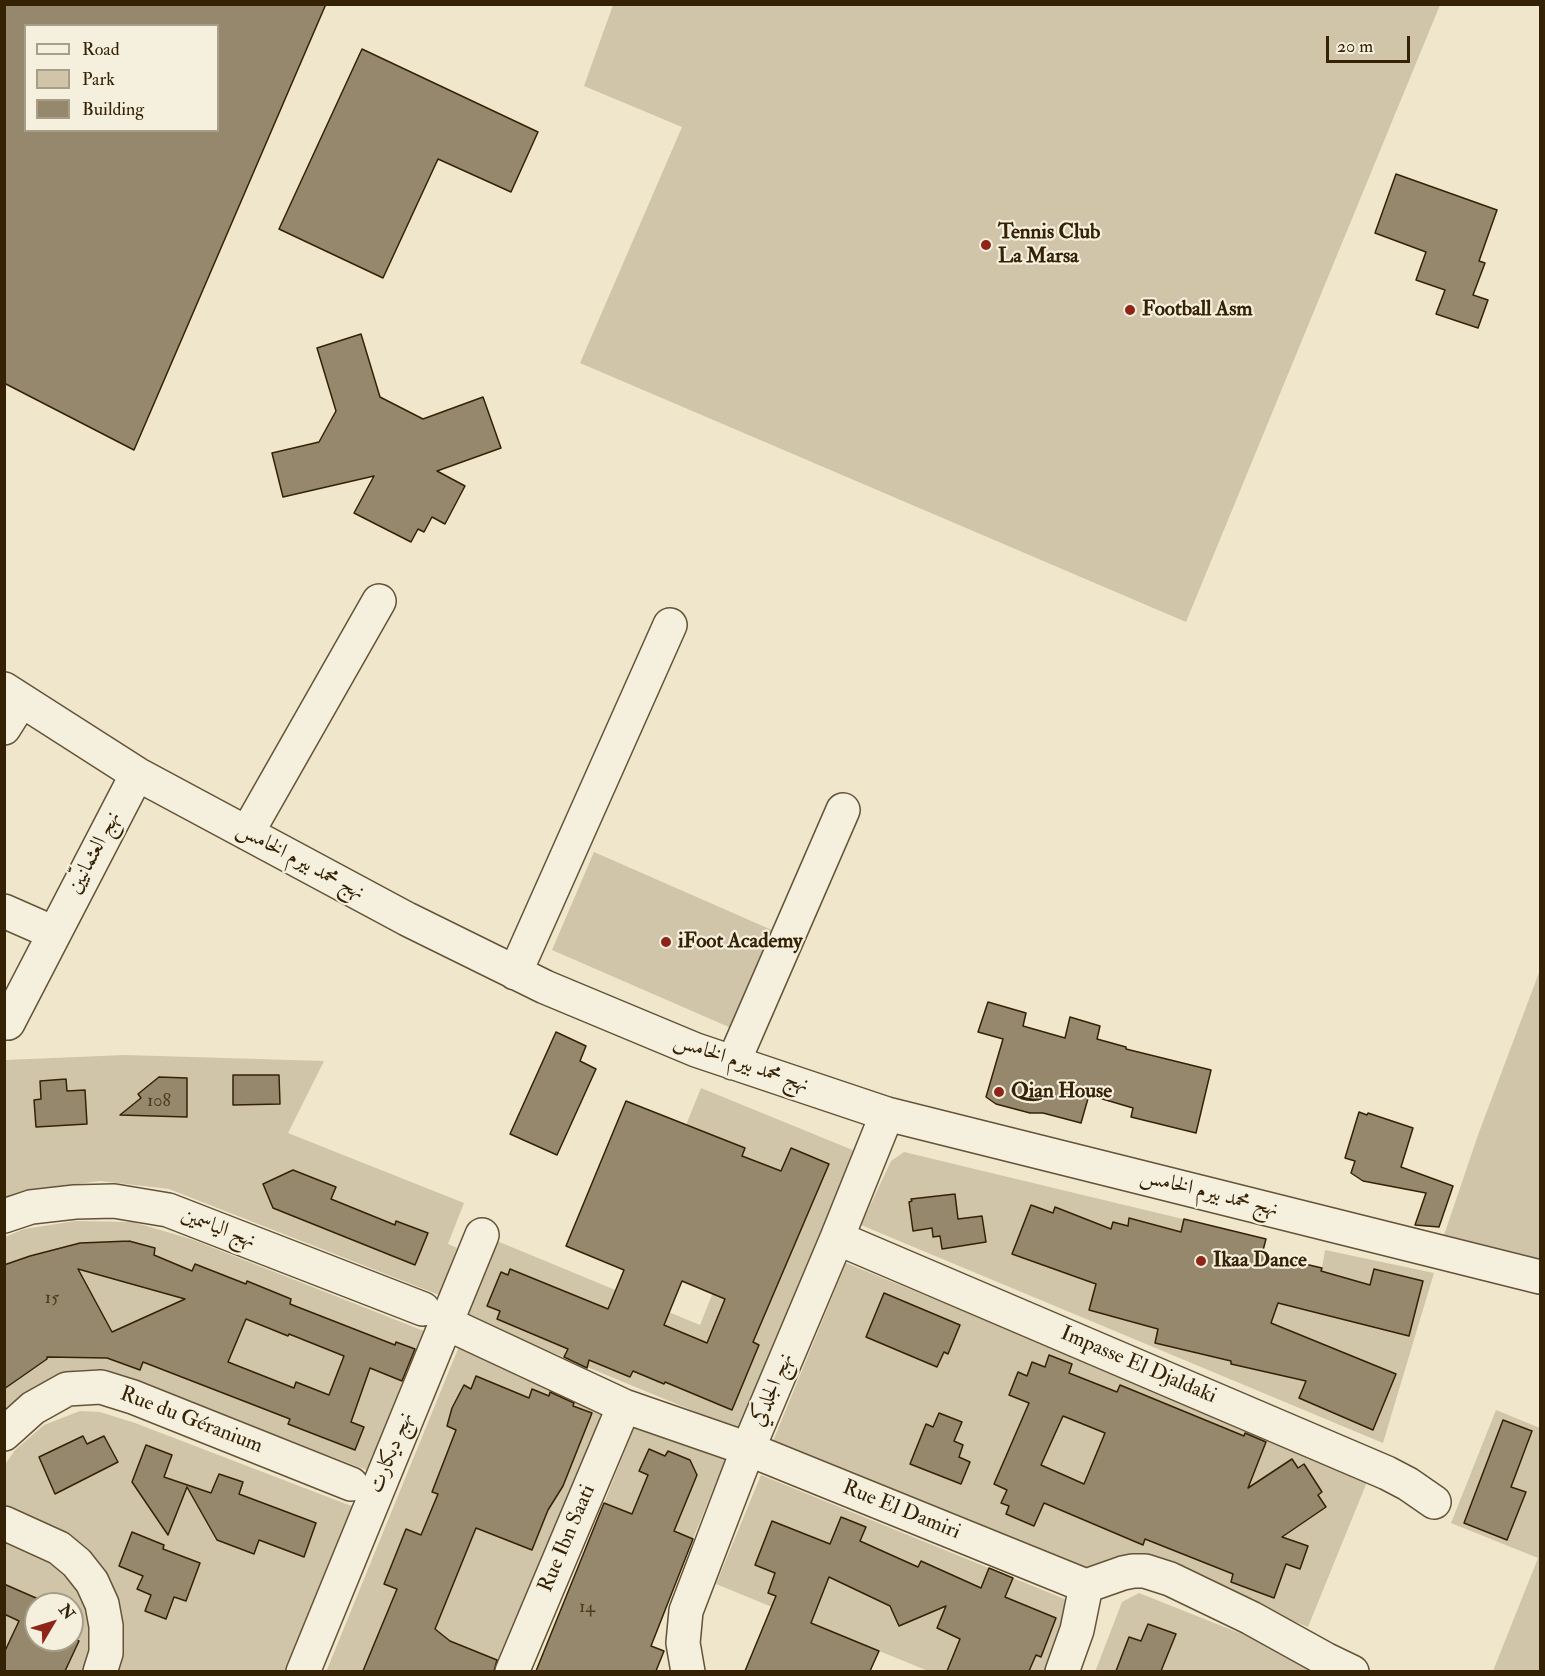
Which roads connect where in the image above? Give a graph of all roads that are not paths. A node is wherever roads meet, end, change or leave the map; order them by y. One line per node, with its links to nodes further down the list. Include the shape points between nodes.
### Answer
1 (379, 601): 7 (street)
2 (670, 626): 10 (street)
3 (13, 695): 4 (street); 5 (street, نهج محمد بيرم الخامس)
4 (4, 728)
5 (137, 774): 7 (street, نهج محمد بيرم الخامس); 9 (street, نهج العثمانيّين)
6 (843, 810): 12 (street)
7 (246, 833): 10 (street, نهج محمد بيرم الخامس)
8 (4, 911): 9 (street)
9 (54, 933): 11 (street, نهج العثمانيّين)
10 (515, 973): 12 (street, نهج محمد بيرم الخامس)
11 (8, 1023)
12 (733, 1063): 13 (street, نهج محمد بيرم الخامس)
13 (887, 1114): 16 (street, نهج الجلدكي); 17 (street, نهج محمد بيرم الخامس)
14 (4, 1216): 18 (street, نهج الياسمين, via 31,1207 75,1202 114,1202 168,1210)
15 (482, 1235): 18 (street, نهج ديكارت)
16 (837, 1238): 21 (street, نهج الجلدكي); 23 (street, Impasse El Djaldaki, via 1387,1473)
17 (1540, 1277)
18 (434, 1316): 19 (street, Rue El Damiri); 27 (street, نهج ديكارت)
19 (624, 1406): 21 (street, Rue El Damiri); 28 (street, Rue Ibn Saati)
20 (4, 1434): 22 (street, Rue du Géranium, via 33,1408 67,1389 100,1387)
21 (748, 1449): 25 (street, Rue El Damiri); 29 (street, نهج الجلدكي, via 686,1611 682,1643)
22 (351, 1484)
23 (1434, 1502)
24 (4, 1523): 26 (street, via 59,1548 92,1582 106,1626 106,1653)
25 (1086, 1586): 30 (street, via 1077,1630); 31 (street, via 1124,1573 1145,1571 1251,1618)
26 (100, 1671)
27 (303, 1671)
28 (512, 1671)
29 (688, 1671)
30 (1062, 1671)
31 (1352, 1671)

